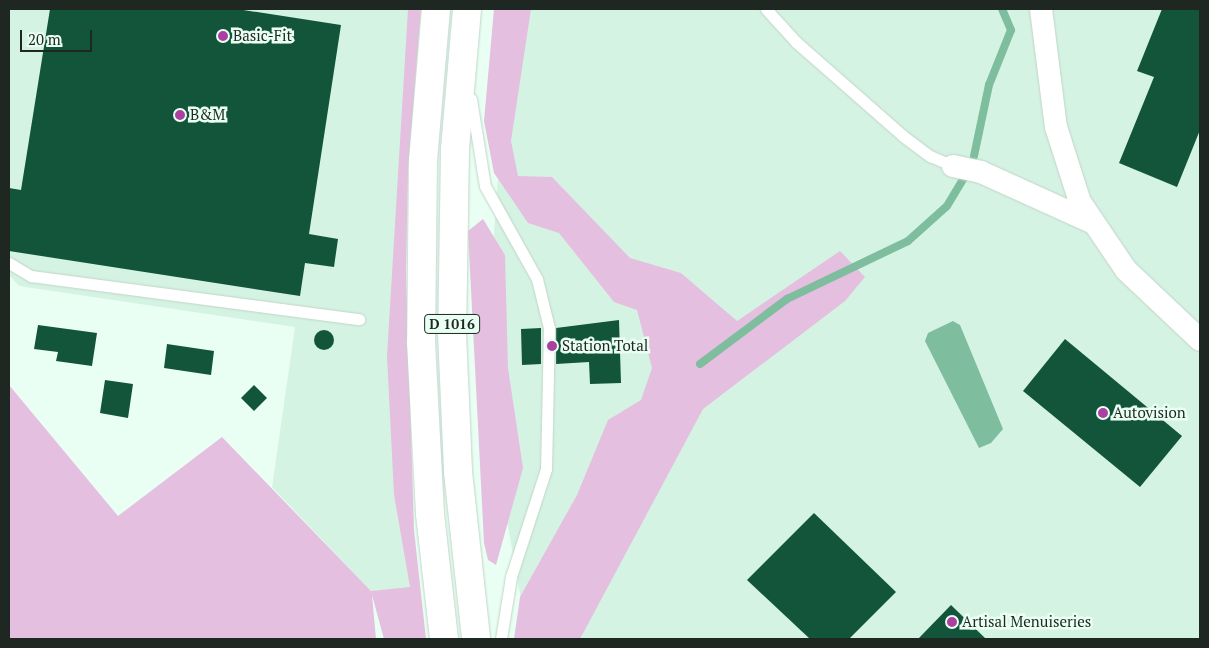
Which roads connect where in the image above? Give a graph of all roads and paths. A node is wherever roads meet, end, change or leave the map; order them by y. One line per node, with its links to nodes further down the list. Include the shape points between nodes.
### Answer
1 (436, 9): 10 (highway, D 1016, via 423,160 421,342 428,497)
2 (467, 9): 11 (highway, D 1016, via 455,149 452,333 458,480); 12 (lane, via 472,117 481,172 537,279 548,328 546,470 511,577)
3 (766, 9): 5 (lane, via 796,42 903,136 930,156)
4 (1041, 9): 6 (street, via 1061,149)
5 (953, 166): 6 (street, via 981,172)
6 (1090, 222): 9 (street, via 1126,270)
7 (9, 263): 8 (lane, via 31,276)
8 (359, 319)
9 (1200, 340)
10 (444, 639)
11 (476, 639)
12 (501, 639)

